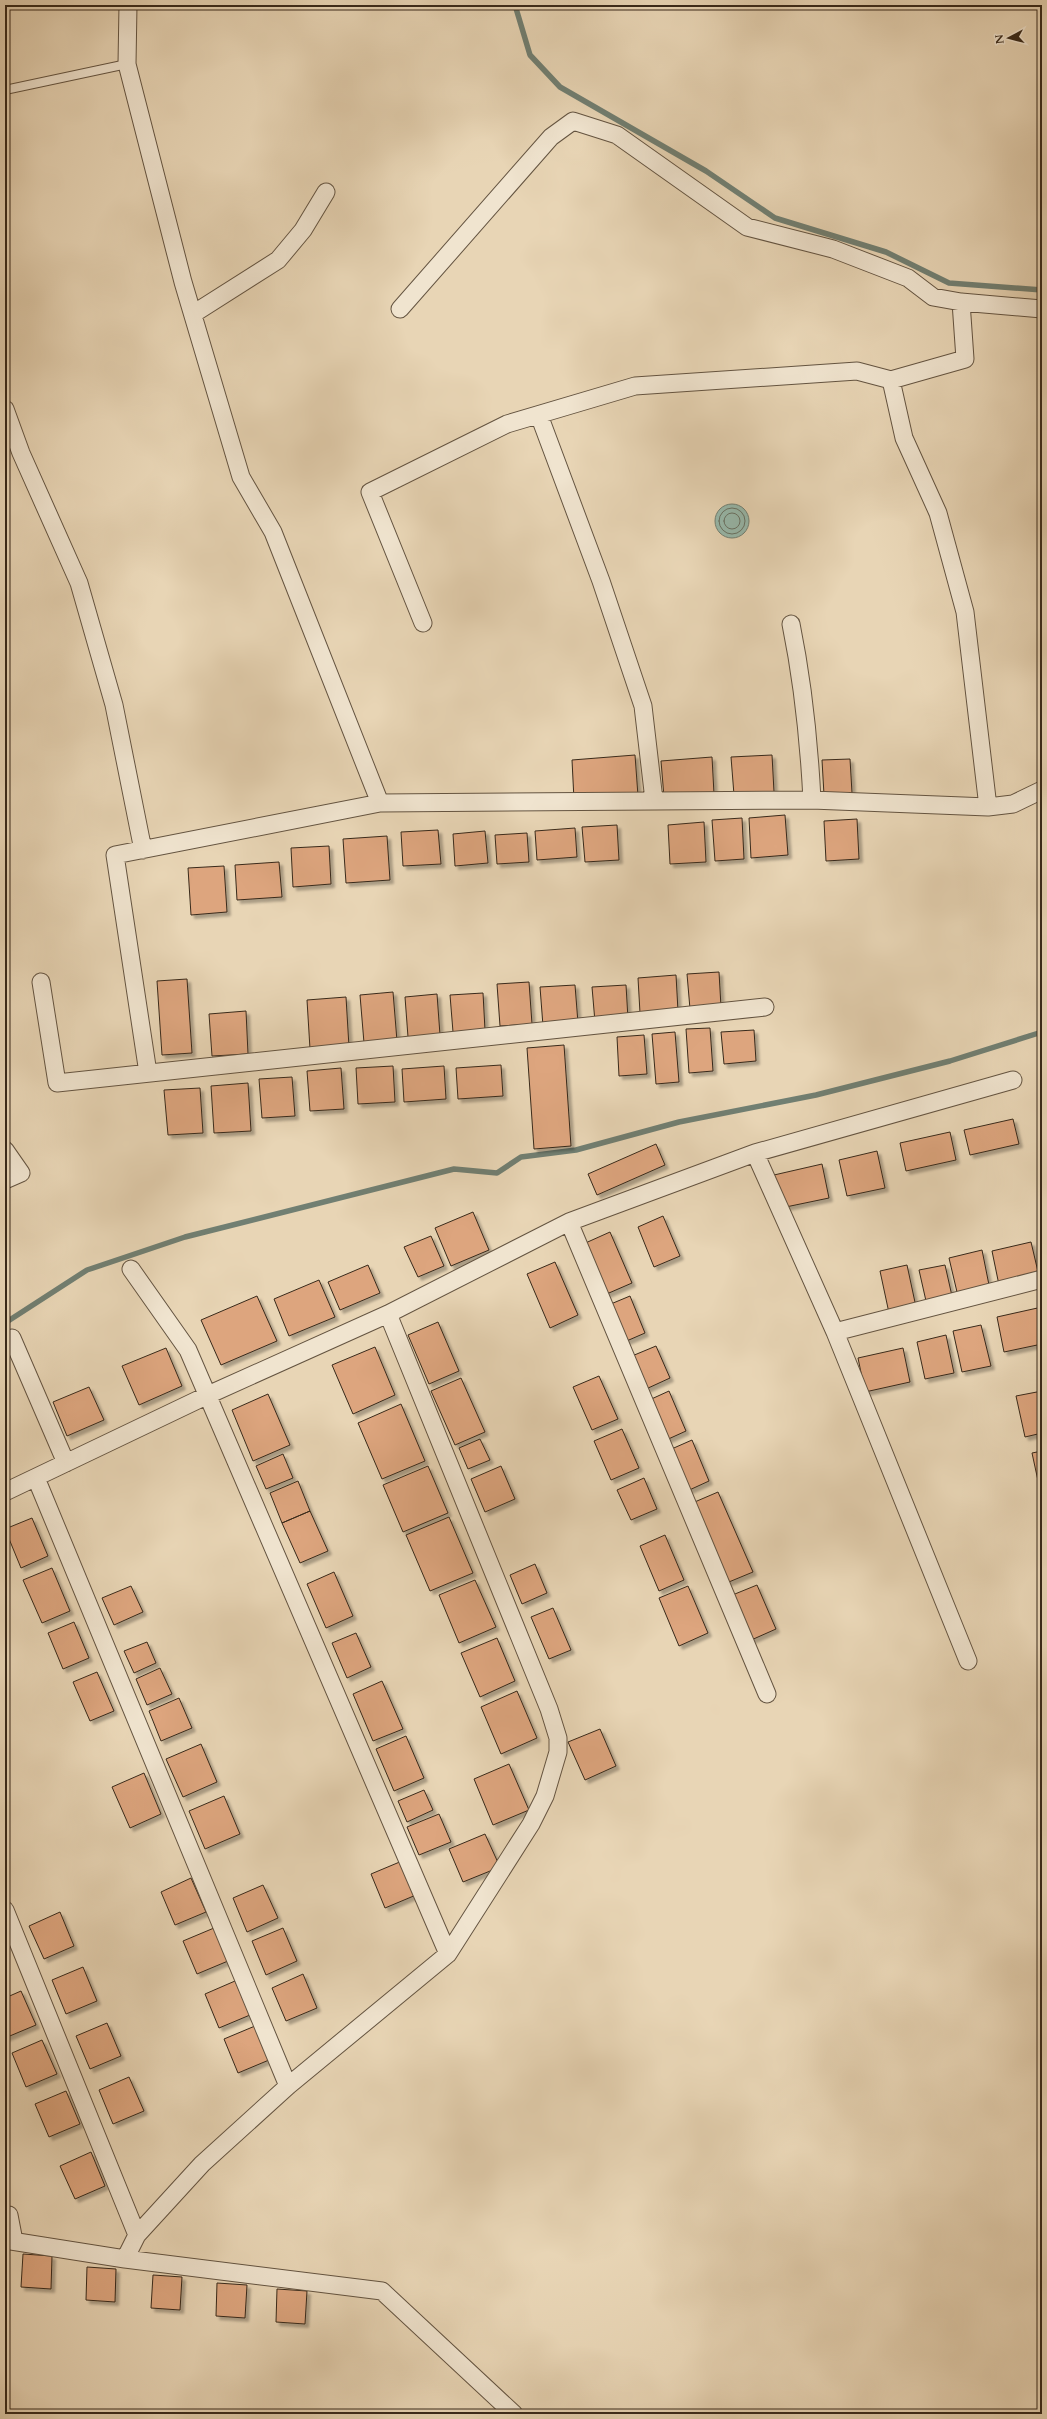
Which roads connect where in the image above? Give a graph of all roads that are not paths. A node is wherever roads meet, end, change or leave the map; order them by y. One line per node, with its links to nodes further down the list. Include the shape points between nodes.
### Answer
1 (128, 5): 2 (street)
2 (127, 64): 3 (lane); 8 (street)
3 (5, 90)
4 (326, 192): 8 (street, via 303,230 278,260)
5 (961, 302): 6 (street, via 933,297 908,278 833,249 747,227 616,135 573,122 551,138); 7 (street); 9 (street, via 965,359)
6 (400, 309)
7 (1042, 309)
8 (192, 314): 17 (street, via 241,477 272,532)
9 (891, 380): 11 (street, via 857,371 635,386); 18 (street, via 904,438 938,513 965,612)
10 (5, 409): 19 (street, via 21,452 79,583 114,705)
11 (539, 415): 12 (street, via 507,424 370,492); 15 (street, via 601,581 643,706)
12 (423, 623)
13 (791, 624): 16 (street, via 800,666 809,741)
14 (1042, 790): 18 (street, via 1013,804)
15 (654, 800): 16 (street); 17 (street)
16 (812, 800): 18 (street)
17 (380, 803): 19 (street)
18 (988, 807)
19 (143, 850): 22 (street, via 115,856)
20 (41, 982): 22 (street, via 57,1083)
21 (765, 1007): 22 (street)
22 (148, 1073)
23 (1013, 1080): 25 (street)
24 (5, 1150): 26 (street, via 21,1173)
25 (755, 1152): 27 (street); 31 (street)
26 (5, 1180)
27 (569, 1222): 30 (street); 38 (street)
28 (131, 1268): 33 (street, via 188,1350)
29 (1042, 1279): 31 (street)
30 (388, 1314): 33 (street); 40 (street, via 549,1709 558,1738 555,1766 545,1796 531,1824)
31 (835, 1332): 37 (street)
32 (12, 1338): 34 (street)
33 (208, 1395): 34 (street); 40 (street)
34 (66, 1463): 35 (street)
35 (36, 1478): 36 (street); 41 (street)
36 (5, 1492)
37 (968, 1661)
38 (767, 1694)
39 (5, 1910): 43 (street)
40 (448, 1954): 41 (street)
41 (288, 2086): 43 (street, via 202,2164)
42 (5, 2215): 44 (street, via 9,2215)
43 (137, 2235): 45 (street)
44 (10, 2240): 45 (street)
45 (125, 2259): 46 (street, via 382,2291)
46 (514, 2414)

